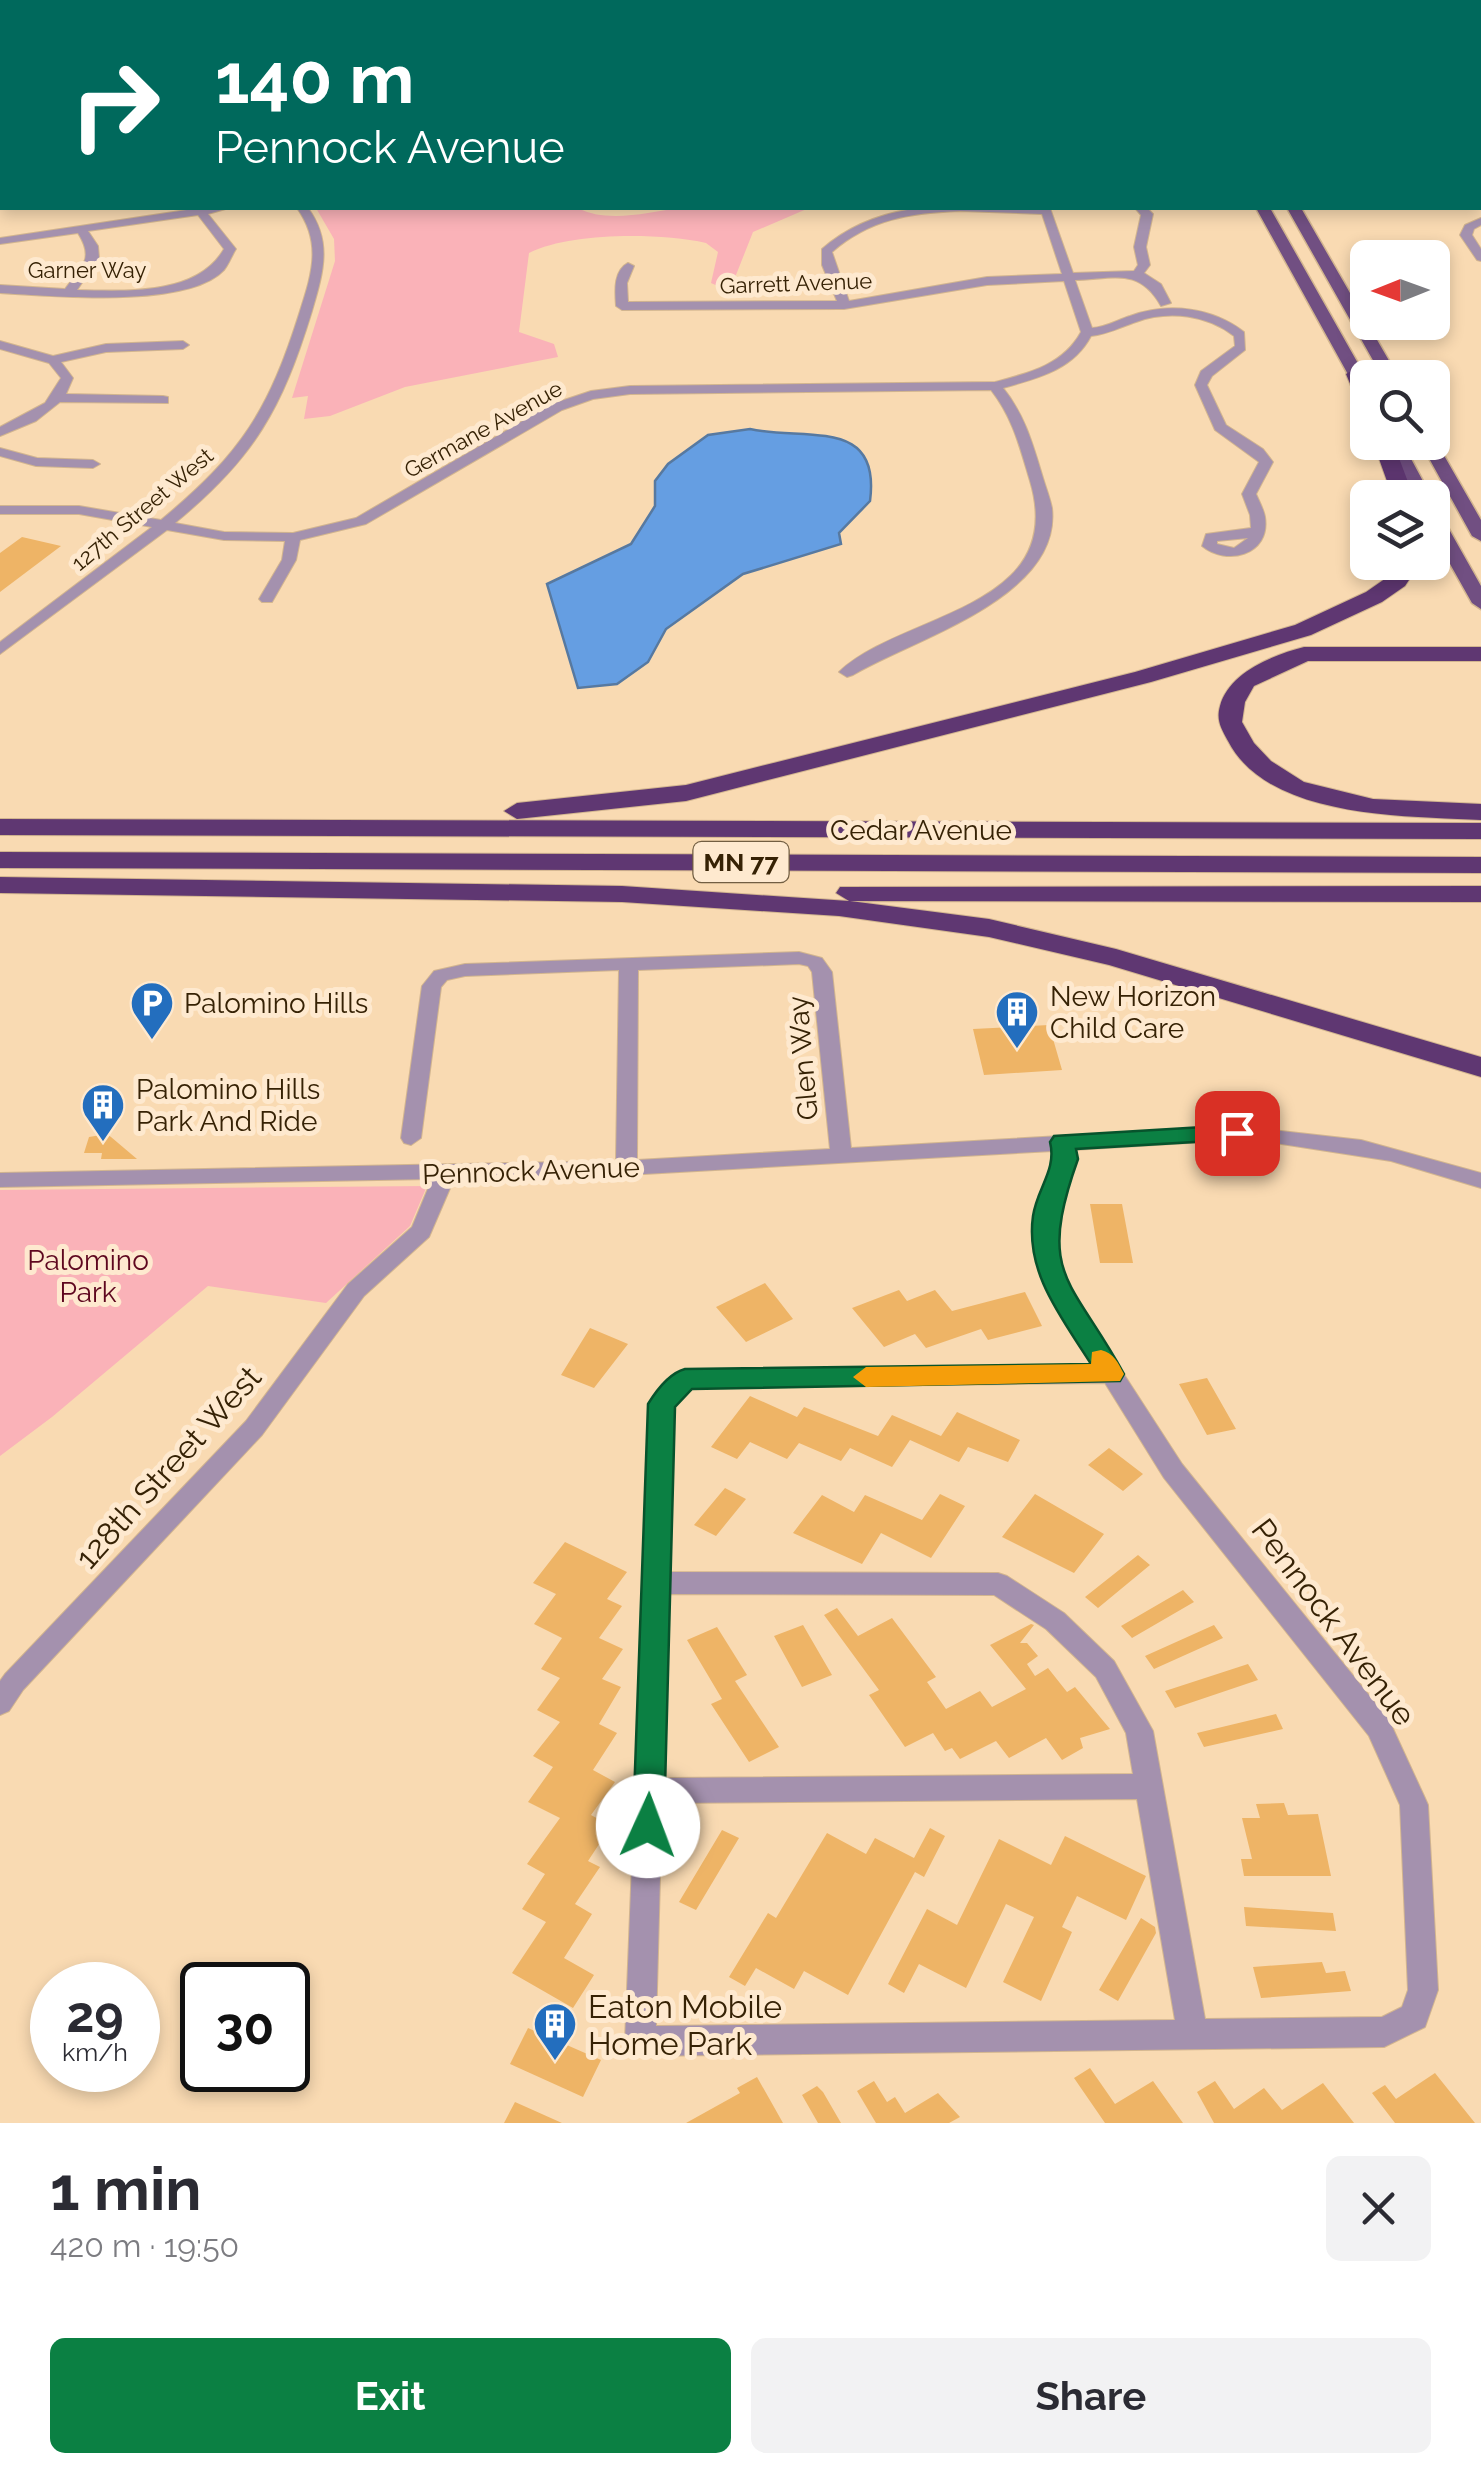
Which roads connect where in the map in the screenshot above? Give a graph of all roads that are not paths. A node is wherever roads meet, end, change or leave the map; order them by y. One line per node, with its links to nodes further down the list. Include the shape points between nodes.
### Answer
1 (96, 210): 11 (street)
2 (208, 210): 9 (street)
3 (304, 210): 36 (street, 127th Street West, via 321,253 285,376 242,448)
4 (980, 210): 21 (street, via 914,211 873,219 839,236 826,262)
5 (1046, 210): 17 (street)
6 (1143, 210): 16 (street, via 1144,266)
7 (1264, 210): 27 (main road)
8 (1295, 210): 26 (main road)
9 (200, 211): 11 (street); 19 (street, Garner Way, via 230,249 215,272 154,292)
10 (1481, 221): 14 (street, via 1466,235)
11 (108, 226): 12 (street)
12 (82, 230): 13 (street); 19 (street, via 94,258)
13 (0, 241)
14 (1481, 258)
15 (628, 266): 21 (street, Garrett Avenue, via 622,306)
16 (1138, 274): 17 (street, Garrett Avenue); 20 (street, via 1157,287)
17 (1072, 279): 21 (street, Garrett Avenue, via 987,281); 22 (street)
18 (0, 289): 19 (street, Garner Way)
19 (69, 292)
20 (1165, 304)
21 (844, 305)
22 (1087, 332): 28 (street, Germane Avenue, via 1069,359); 37 (street, via 1110,332 1132,319 1172,313 1210,317 1240,335 1241,348 1201,380 1220,426 1266,462 1249,494)
23 (0, 345): 25 (street)
24 (183, 345): 25 (street, via 106,348)
25 (53, 360): 29 (street, via 67,378)
26 (1382, 360)
27 (1350, 363)
28 (995, 386): 39 (street, Germane Avenue, via 591,395 556,407 360,521); 48 (street, via 1018,414 1045,512 1040,541 999,594 873,652)
29 (61, 398): 30 (street); 31 (street)
30 (163, 400)
31 (0, 432)
32 (0, 452): 34 (street, via 36,462)
33 (1438, 460): 38 (main road)
34 (94, 464)
35 (0, 510): 36 (street, Germane Avenue, via 79,510)
36 (163, 523): 39 (street, Germane Avenue, via 224,536); 45 (street, 127th Street West)
37 (1255, 532)
38 (1481, 536)
39 (292, 537): 42 (street, via 289,560)
40 (1450, 548): 43 (main road)
41 (1398, 580): 46 (highway, via 1303,630)
42 (267, 599)
43 (1481, 604)
44 (1481, 642): 46 (highway, via 1312,644)
45 (0, 648)
46 (1225, 653): 51 (highway, via 686,794 530,811)
47 (1481, 654): 49 (highway, via 1304,654 1246,681 1232,702 1230,722 1262,766 1295,787 1373,807)
48 (846, 672)
49 (1481, 812)
50 (0, 827): 51 (highway, Cedar Avenue / MN 77)
51 (154, 828): 52 (highway, Cedar Avenue / MN 77)
52 (1481, 831)
53 (0, 860): 54 (highway, Cedar Avenue / MN 77)
54 (1481, 865)
55 (0, 885): 56 (highway)
56 (622, 894): 57 (highway); 59 (highway, via 840,908 990,928 1116,958)
57 (1481, 894)
58 (629, 964): 60 (street, Glen Way, via 449,972 432,986); 62 (street, Glen Way, via 815,962 831,1028); 63 (street)
59 (1481, 1067)
60 (411, 1138)
61 (1062, 1142): 62 (street, Pennock Avenue); 66 (street, Pennock Avenue, via 1270,1134 1388,1152); 67 (street, Pennock Avenue, via 1066,1159 1046,1215 1047,1259 1055,1286)
62 (841, 1156): 63 (street, Pennock Avenue)
63 (626, 1168): 64 (street, Pennock Avenue)
64 (445, 1174): 65 (street, Pennock Avenue); 69 (street, 128th Street West, via 420,1231 356,1290 254,1428)
65 (0, 1180)
66 (1481, 1181)
67 (1111, 1374): 68 (street, Pennock Avenue, via 685,1379 662,1404); 72 (street, Pennock Avenue, via 1174,1471 1378,1728 1414,1805 1423,1990 1414,2017 1384,2032)
68 (656, 1582): 70 (street, via 998,1584 1056,1620 1104,1669 1139,1732); 71 (street, Pennock Avenue)
69 (0, 1703)
70 (1149, 1786): 71 (street); 72 (street)
71 (650, 1791): 72 (street, Pennock Avenue, via 640,2041)
72 (1193, 2034)

